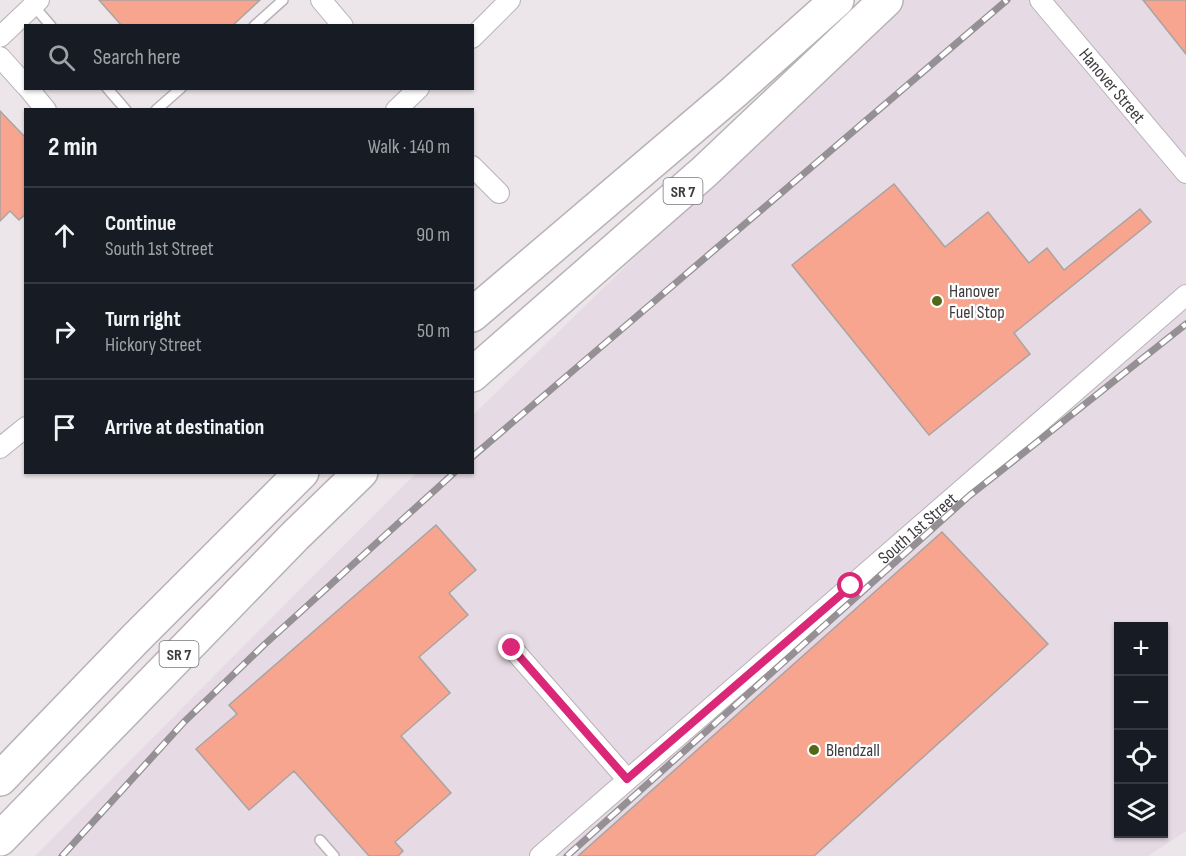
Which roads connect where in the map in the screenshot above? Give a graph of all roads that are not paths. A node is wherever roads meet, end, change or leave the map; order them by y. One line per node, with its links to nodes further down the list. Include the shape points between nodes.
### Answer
1 (283, 0): 9 (lane)
2 (321, 0): 10 (street)
3 (510, 0): 11 (street)
4 (837, 0): 25 (highway, SR 7)
5 (886, 0): 26 (highway, SR 7, via 704,172)
6 (1040, 0): 22 (street, Hanover Street)
7 (36, 3): 8 (lane); 12 (street)
8 (50, 24)
9 (256, 24)
10 (341, 24)
11 (474, 36)
12 (0, 37)
13 (0, 57): 14 (street)
14 (24, 84)
15 (29, 90): 18 (street)
16 (109, 90): 19 (lane)
17 (179, 90): 20 (lane)
18 (44, 108)
19 (124, 108)
20 (158, 108)
21 (474, 168): 23 (street)
22 (1186, 173)
23 (499, 193)
24 (1186, 295): 33 (street, South 1st Street)
25 (474, 313)
26 (474, 373)
27 (24, 429): 28 (street)
28 (0, 448)
29 (300, 474): 32 (highway, SR 7)
30 (358, 474): 34 (highway, SR 7)
31 (512, 648): 33 (street)
32 (0, 779)
33 (627, 779): 37 (street, South 1st Street)
34 (0, 839)
35 (320, 840): 36 (lane)
36 (334, 856)
37 (540, 856)

